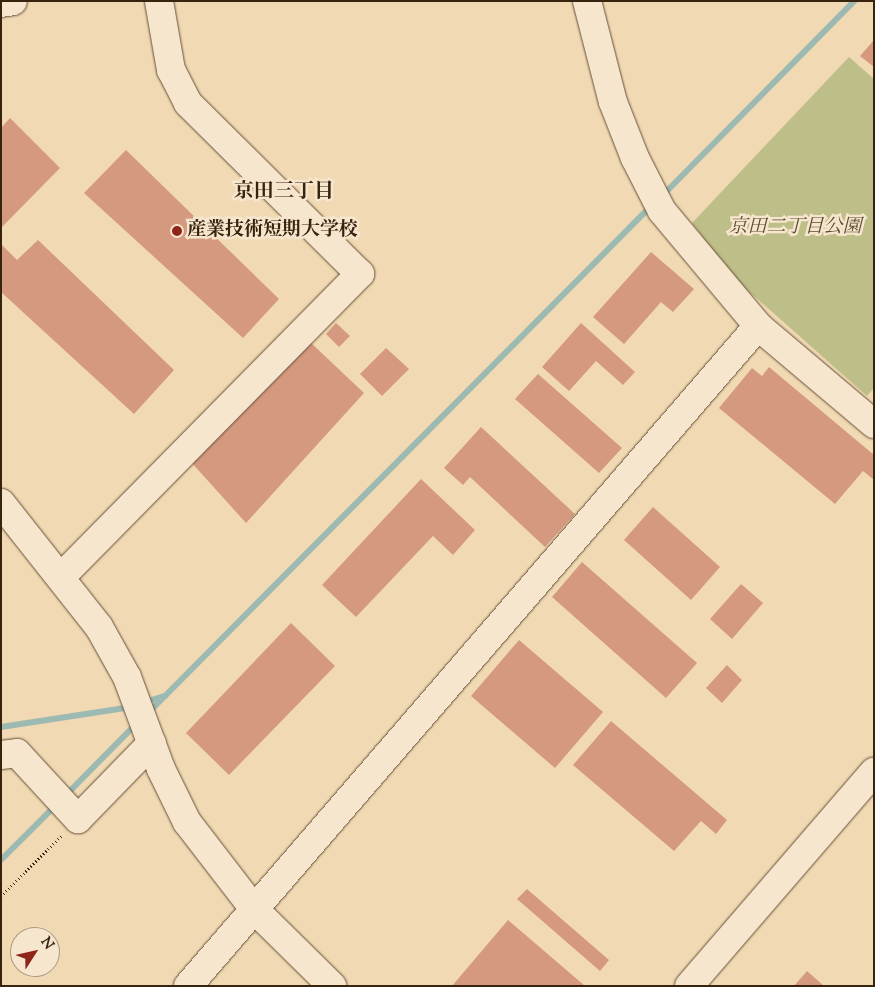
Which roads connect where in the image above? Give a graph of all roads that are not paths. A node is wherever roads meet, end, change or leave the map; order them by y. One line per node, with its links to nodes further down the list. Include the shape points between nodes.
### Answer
1 (13, 1): 4 (street)
2 (159, 1): 8 (street, via 171,70 188,104 360,274)
3 (587, 1): 5 (street, via 613,102 657,201)
4 (1, 3)
5 (758, 326): 6 (street); 12 (street)
6 (874, 424)
7 (1, 503): 8 (street)
8 (60, 577): 9 (street, via 99,627 127,676)
9 (150, 735): 10 (street, via 78,819 17,753); 12 (street, via 188,822)
10 (1, 755)
11 (874, 772): 15 (street)
12 (254, 909): 13 (street); 14 (street)
13 (188, 986)
14 (332, 986)
15 (689, 986)

